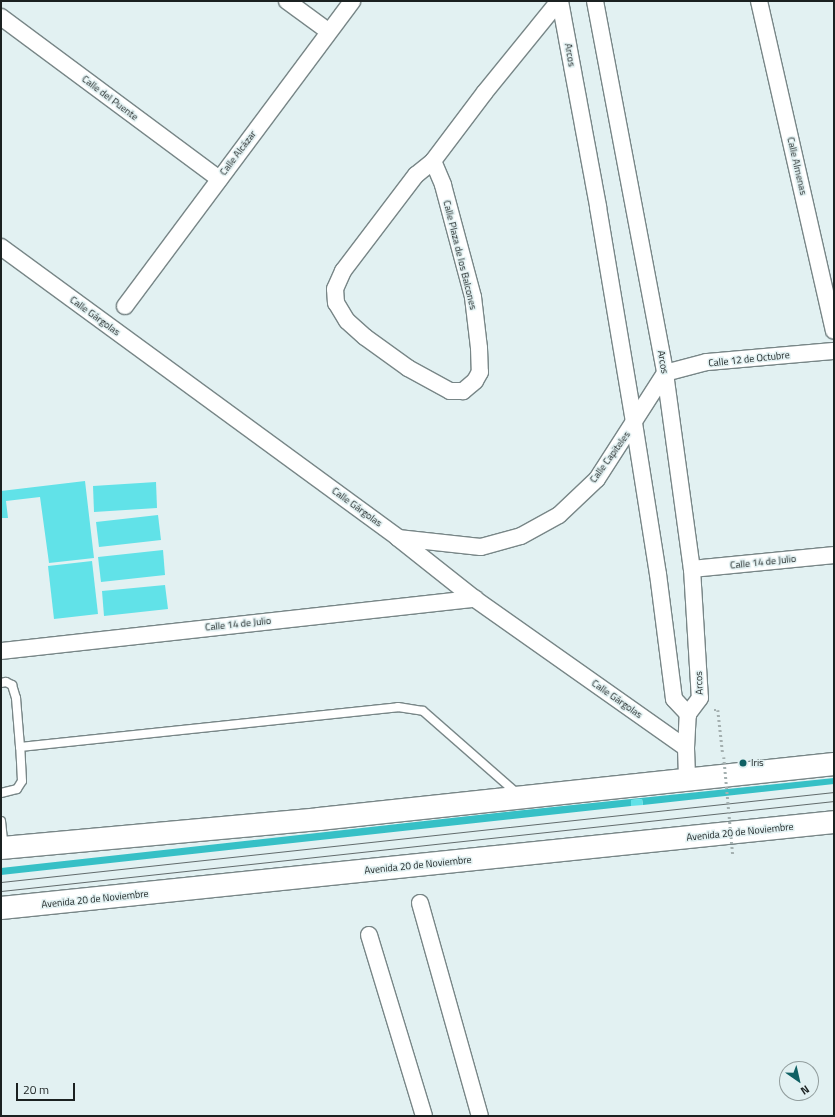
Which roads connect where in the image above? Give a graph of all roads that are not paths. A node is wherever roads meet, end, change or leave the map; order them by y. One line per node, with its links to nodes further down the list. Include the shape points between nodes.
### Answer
1 (287, 1): 7 (street)
2 (352, 1): 7 (street, Calle Alcázar)
3 (560, 1): 8 (street, Calle Plaza de los Balcones, via 485,92); 15 (street, Arcos)
4 (595, 1): 14 (street, Arcos)
5 (759, 1): 12 (street, Calle Almenas)
6 (1, 17): 9 (street, Calle del Puente)
7 (328, 32): 9 (street, Calle Alcázar)
8 (433, 161): 8 (street, Calle Plaza de los Balcones, via 416,175 343,271 335,289 336,303 347,321 408,368 450,391 463,391 475,381 480,372 473,297 443,185)
9 (219, 179): 11 (street, Calle Alcázar)
10 (1, 247): 16 (street, Calle Gárgolas)
11 (125, 306)
12 (834, 331)
13 (834, 351): 14 (street, Calle 12 de Octubre, via 707,362)
14 (665, 373): 15 (street, Calle Capiteles); 18 (street, Arcos)
15 (634, 423): 16 (street, Calle Capiteles, via 597,479 559,515 521,536 482,547); 22 (street, Arcos, via 658,574 674,699)
16 (398, 538): 19 (street, Calle Gárgolas)
17 (834, 554): 18 (street, Calle 14 de Julio)
18 (692, 569): 22 (street, Arcos, via 700,698)
19 (475, 599): 20 (street, Calle 14 de Julio); 24 (street, Calle Gárgolas)
20 (1, 651)
21 (1, 683): 23 (lane, via 12,685 16,698)
22 (688, 714): 24 (street)
23 (20, 747): 27 (lane, via 22,781 17,789); 28 (lane, via 398,707 423,711)
24 (686, 748): 26 (street)
25 (834, 764): 26 (main road)
26 (687, 780): 28 (main road)
27 (1, 793)
28 (522, 797): 31 (main road, via 319,820)
29 (1, 821): 31 (lane)
30 (834, 822): 33 (main road, Avenida 20 de Noviembre)
31 (2, 848)
32 (420, 903): 36 (street)
33 (1, 908)
34 (369, 935): 35 (street)
35 (424, 1116)
36 (480, 1116)

